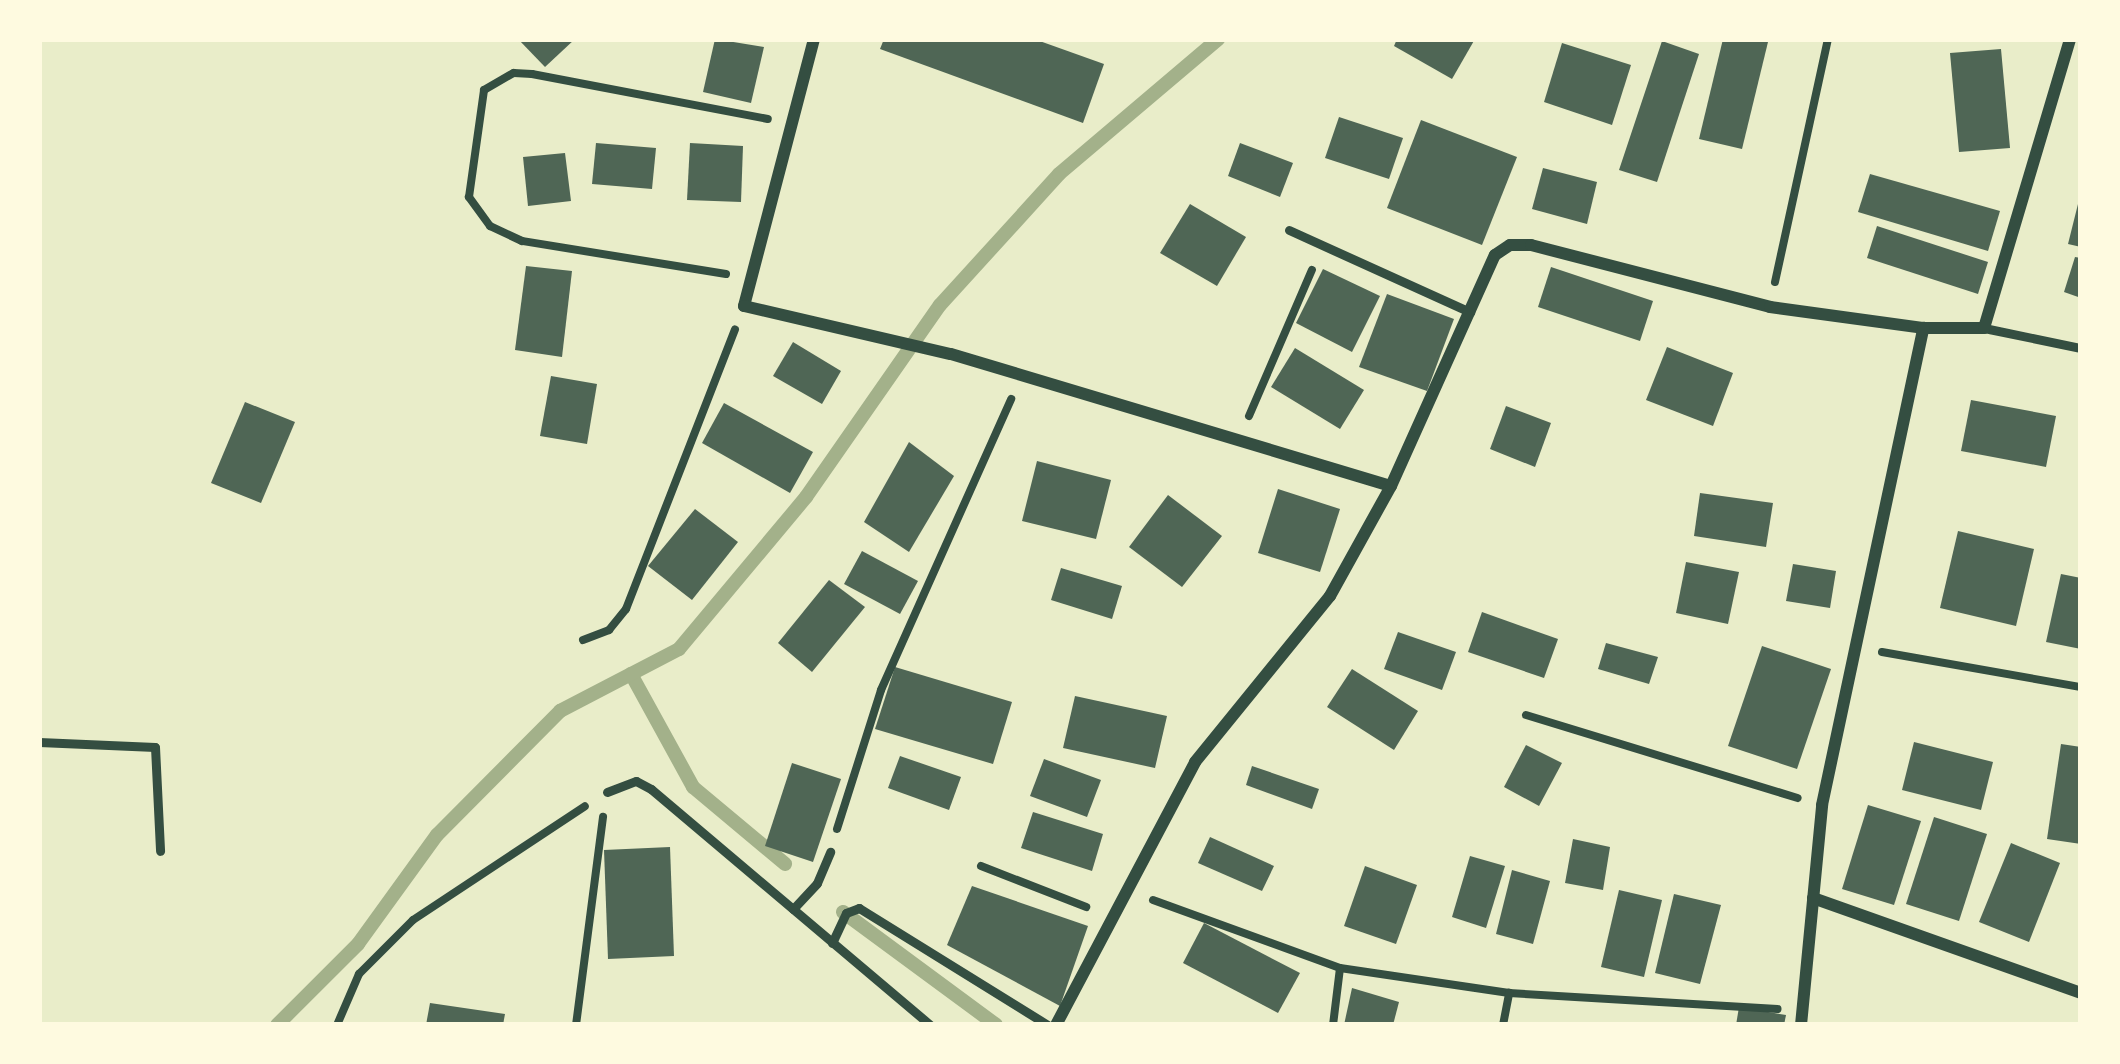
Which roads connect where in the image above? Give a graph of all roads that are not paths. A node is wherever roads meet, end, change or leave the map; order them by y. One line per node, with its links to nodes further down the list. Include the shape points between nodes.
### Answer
1 (814, 39): 8 (street, via 744,306 951,354)
2 (2069, 39): 6 (street)
3 (1289, 230): 4 (lane)
4 (1469, 312): 5 (street, via 1496,255 1510,245 1770,307); 8 (street)
5 (1923, 328): 6 (street); 13 (street, via 1822,806)
6 (1984, 328): 7 (lane)
7 (2081, 348)
8 (1391, 486): 19 (street, via 1330,596 1195,762)
9 (39, 742): 11 (lane, via 155,747)
10 (607, 792): 14 (lane, via 636,781 651,789)
11 (160, 851)
12 (830, 852): 14 (lane, via 818,883)
13 (1813, 898): 16 (street); 17 (street)
14 (794, 909): 15 (lane)
15 (832, 943): 18 (lane); 19 (lane, via 846,913 859,908)
16 (2081, 993)
17 (1802, 1018)
18 (930, 1025)
19 (1052, 1025)

